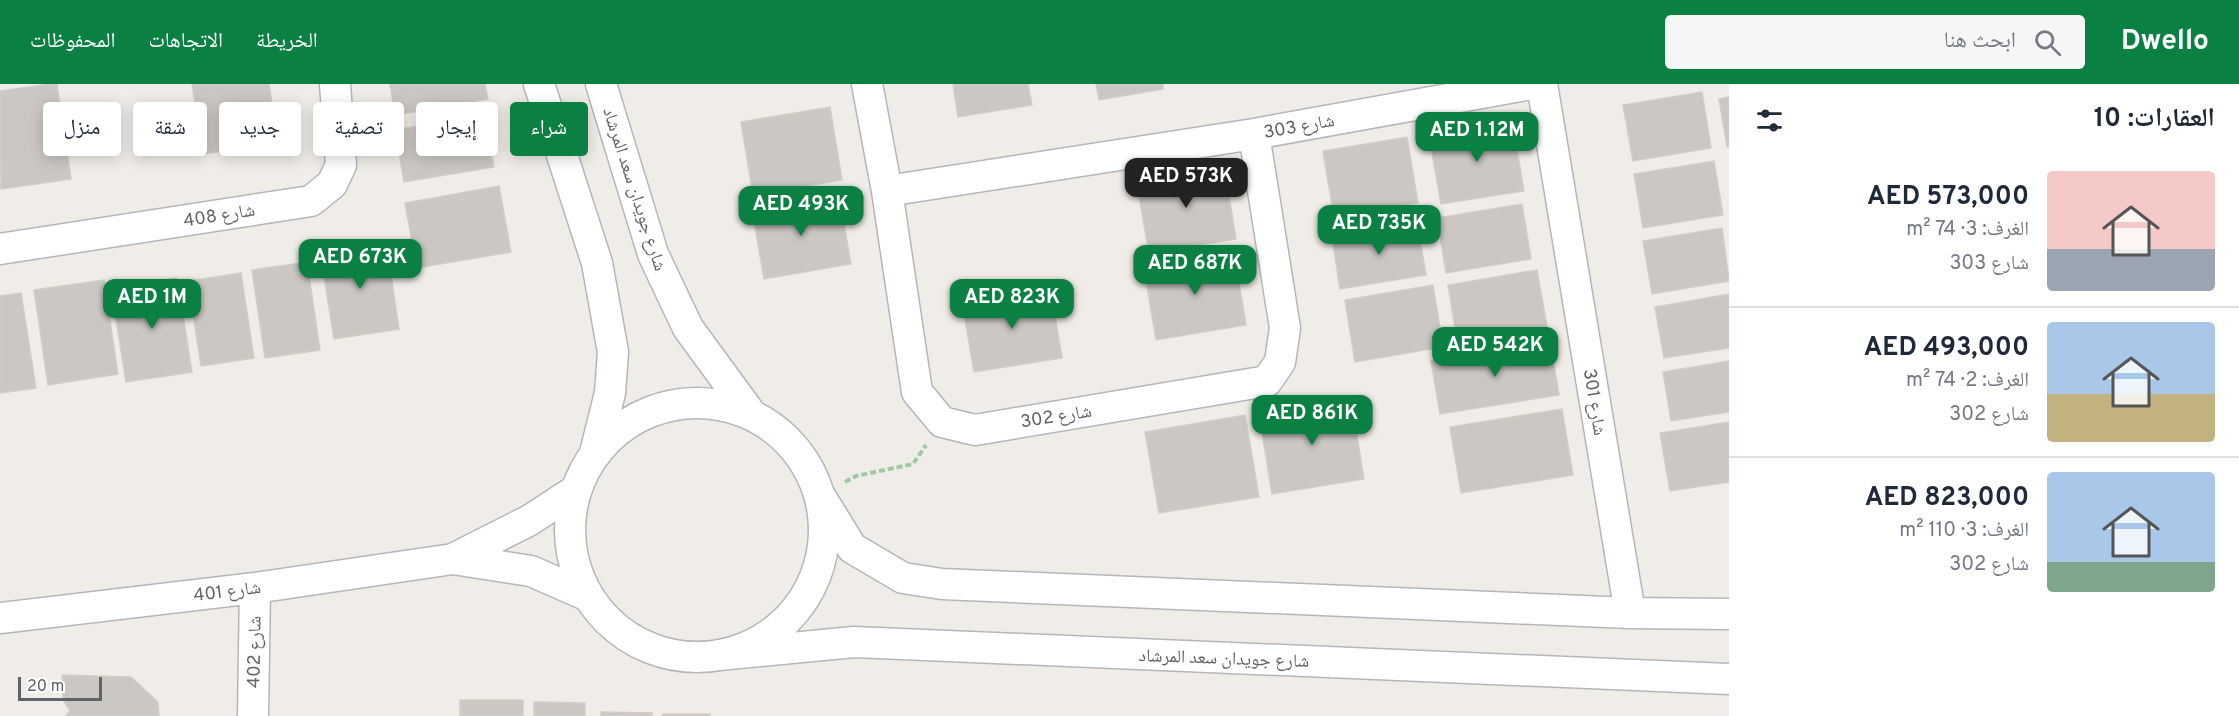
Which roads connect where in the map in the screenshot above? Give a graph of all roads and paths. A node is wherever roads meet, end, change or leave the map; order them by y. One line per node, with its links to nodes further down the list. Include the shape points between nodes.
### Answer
1 (335, 84): 9 (street, شارع 408, via 341,165 332,184 311,201)
2 (539, 84): 12 (street, via 597,263 613,352 610,393)
3 (601, 84): 10 (street, شارع جويدان سعد المرشاد, via 653,254 687,328)
4 (867, 84): 8 (street)
5 (1531, 84): 7 (street, شارع 303)
6 (1542, 84): 18 (street, شارع 301)
7 (1254, 134): 8 (street, شارع 303); 11 (street, شارع 302, via 1285,328 1280,362 1267,381 975,430)
8 (887, 191): 11 (street, via 918,392)
9 (0, 249)
10 (751, 414): 12 (street, via 709,403 666,406 627,424); 14 (street, via 782,434 805,462)
11 (942, 422): 14 (path, via 913,464 856,476)
12 (596, 453): 13 (street)
13 (576, 490): 15 (street, شارع 401, via 530,520); 17 (street, via 570,526 574,563)
14 (820, 496): 18 (street, via 852,548 903,578 942,584); 21 (street, via 825,532 820,566 805,597 784,624 755,643)
15 (453, 559): 16 (street, شارع 401); 17 (street, شارع 401, via 531,571)
16 (255, 588): 20 (street, شارع 401); 23 (street, شارع 402)
17 (588, 596): 21 (street, via 613,625 645,646 681,656)
18 (1630, 613): 19 (street)
19 (1729, 614)
20 (0, 618)
21 (719, 655): 22 (street, شارع جويدان سعد المرشاد, via 854,642)
22 (1729, 679)
23 (253, 716)

